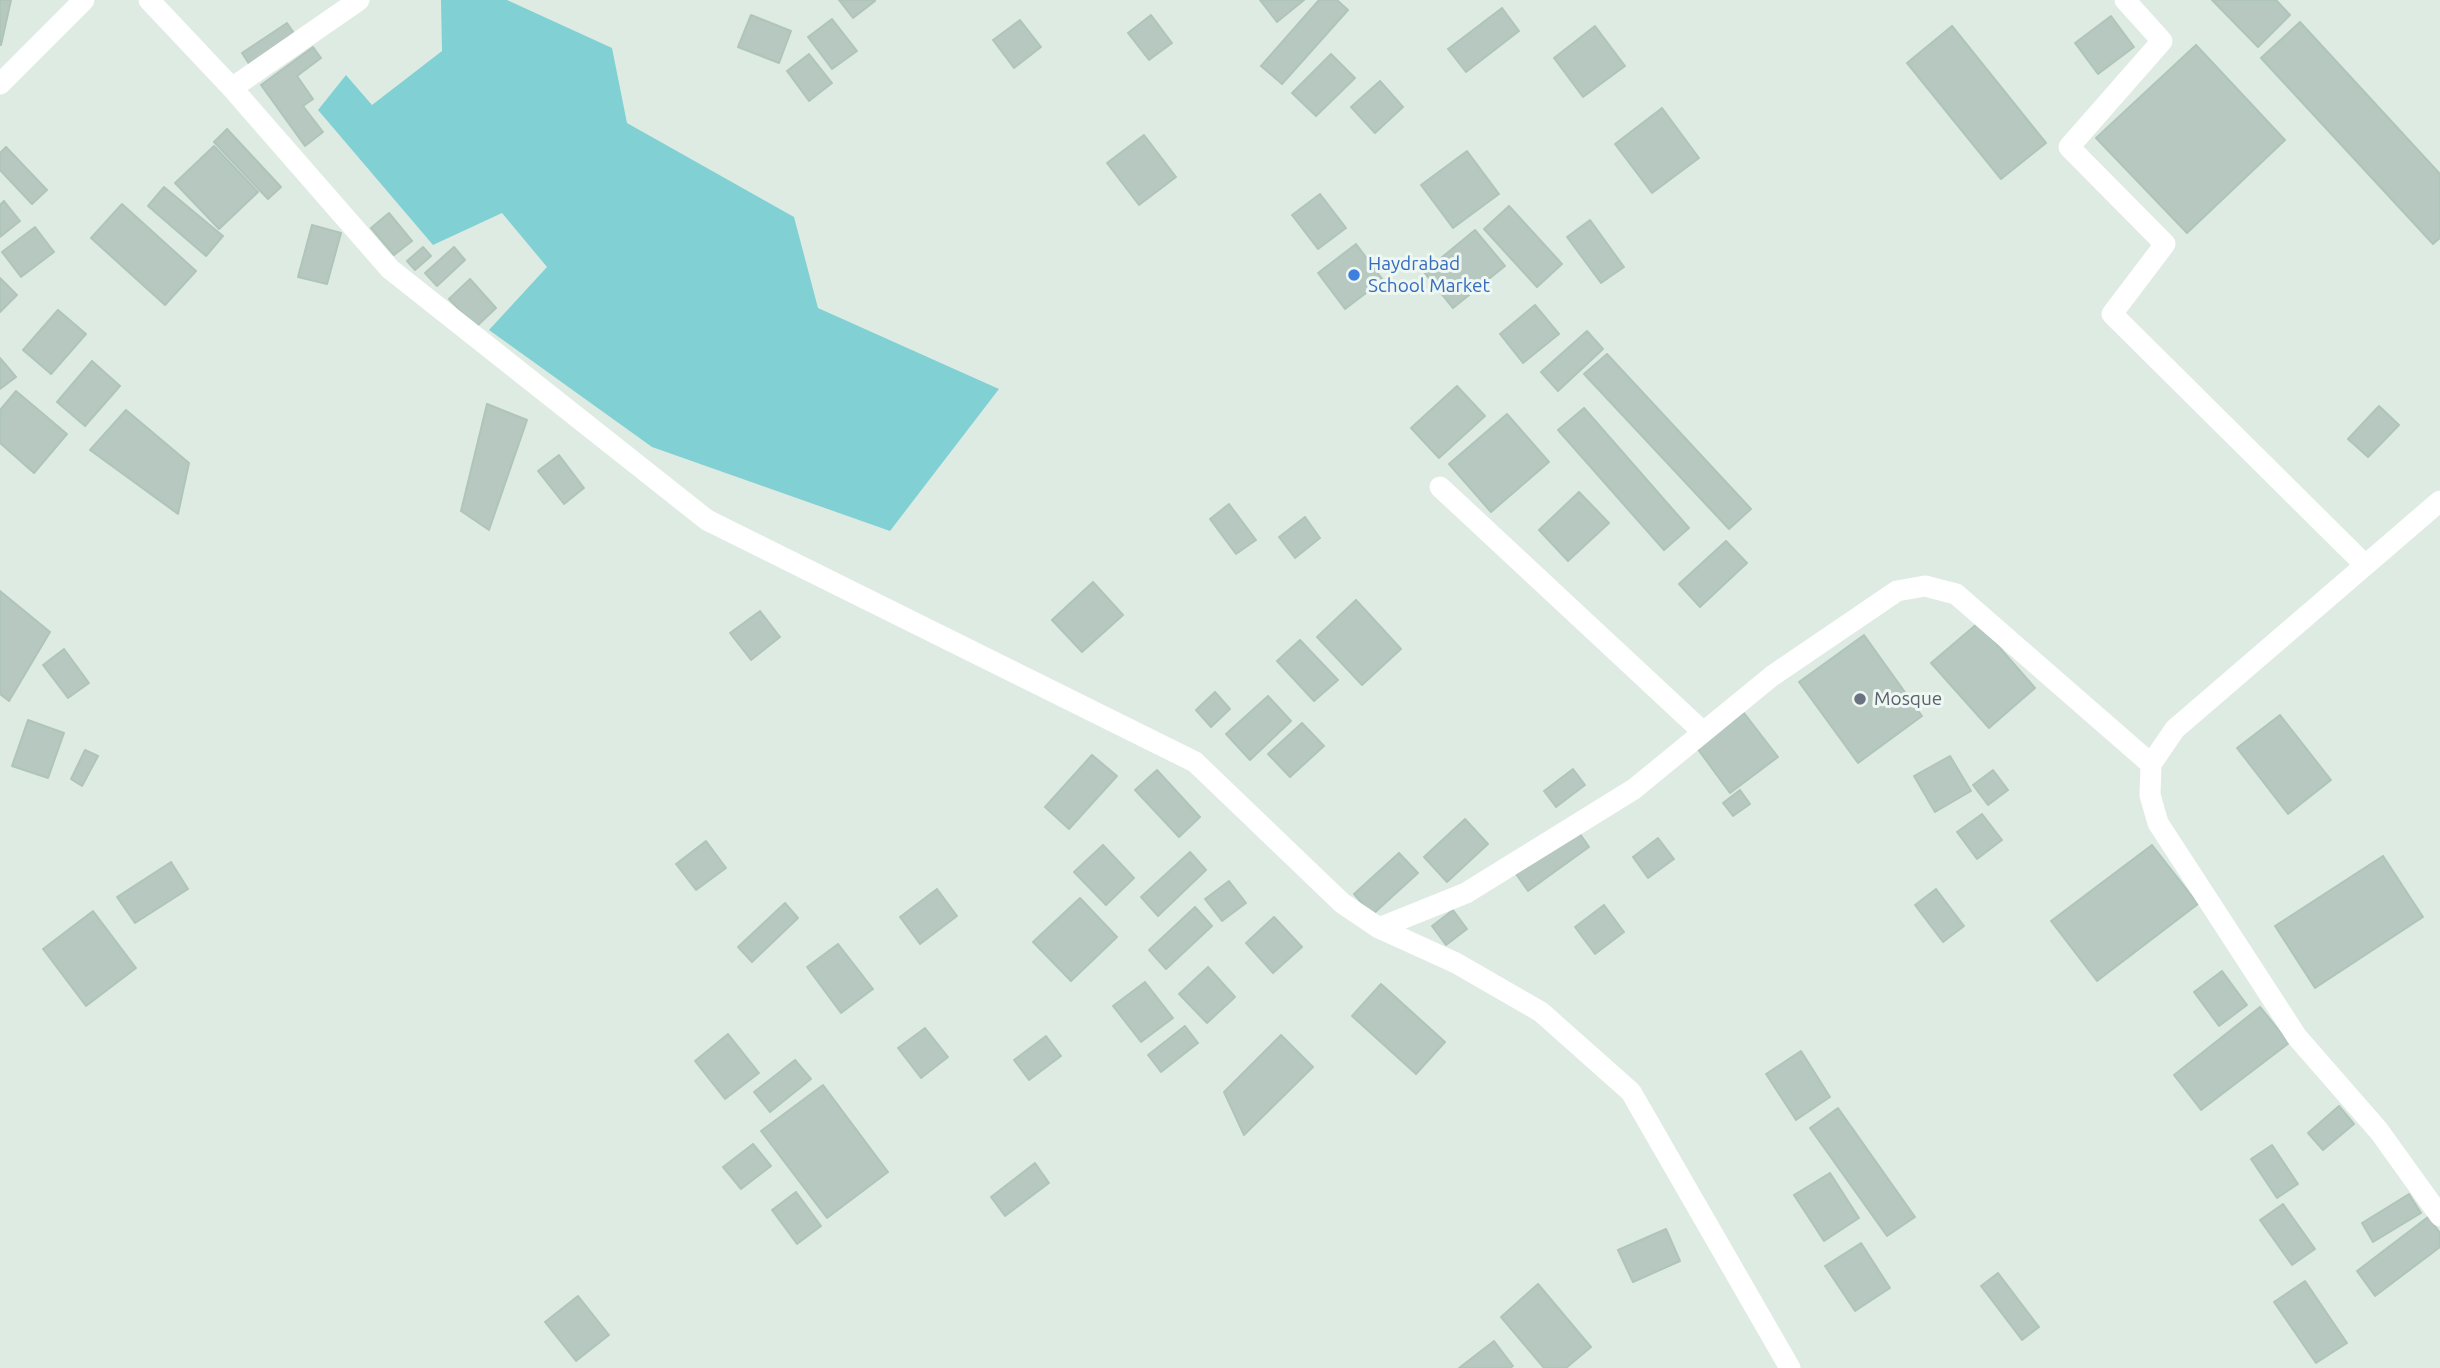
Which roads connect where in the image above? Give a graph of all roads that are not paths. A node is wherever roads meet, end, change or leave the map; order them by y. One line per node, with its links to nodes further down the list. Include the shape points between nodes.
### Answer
1 (84, 0): 5 (street)
2 (149, 0): 6 (street)
3 (359, 0): 6 (street)
4 (2126, 0): 9 (street, via 2162,41 2069,146 2165,244 2112,314)
5 (0, 84)
6 (232, 88): 12 (street, via 390,269 707,520 1195,762 1342,903)
7 (1440, 487): 10 (street)
8 (2440, 501): 9 (street)
9 (2364, 564): 11 (street, via 2175,729)
10 (1703, 732): 11 (street, via 1772,676 1897,591 1925,586 1956,594); 12 (street, via 1633,789 1466,893)
11 (2151, 764): 13 (street, via 2150,794 2158,823 2297,1037 2379,1131)
12 (1380, 928): 14 (street, via 1456,963 1541,1012 1631,1092)
13 (2440, 1216)
14 (1790, 1368)

